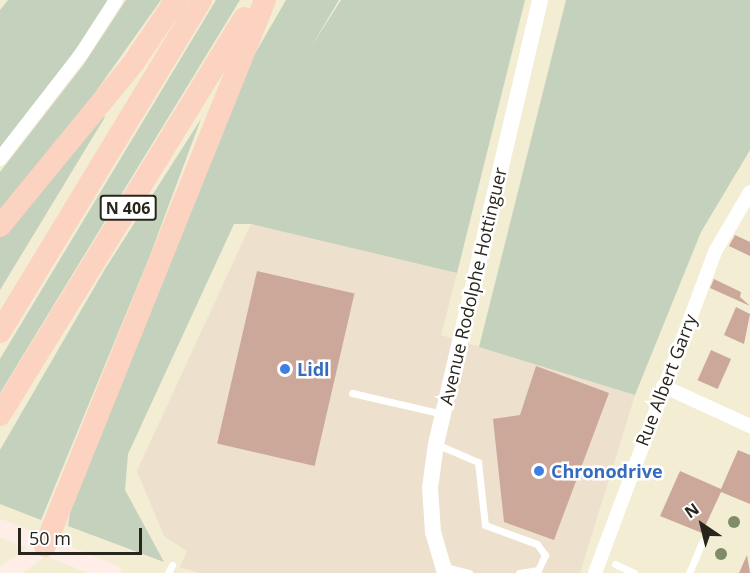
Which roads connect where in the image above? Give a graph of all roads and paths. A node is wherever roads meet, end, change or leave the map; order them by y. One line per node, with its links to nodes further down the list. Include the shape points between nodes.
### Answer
1 (116, 0): 7 (street, via 82,53)
2 (176, 0): 9 (highway, via 134,62)
3 (201, 0): 10 (highway, N 406)
4 (255, 0): 14 (highway, N 406)
5 (265, 0): 19 (highway)
6 (540, 0): 13 (street, Avenue Rodolphe Hottinguer)
7 (0, 159)
8 (750, 192): 11 (street, Rue Albert Garry, via 716,250)
9 (0, 226)
10 (0, 332)
11 (663, 386): 15 (street); 28 (street, Rue Albert Garry)
12 (352, 393): 13 (lane)
13 (443, 414): 16 (street, Avenue Rodolphe Hottinguer)
14 (0, 415)
15 (750, 426)
16 (436, 444): 23 (street, Avenue Rodolphe Hottinguer, via 430,488 433,532); 27 (lane, via 478,462 485,525 537,544 545,555 538,570)
17 (0, 528): 19 (main road)
18 (702, 542): 30 (lane)
19 (45, 546): 22 (main road); 24 (main road)
20 (172, 564): 25 (lane)
21 (615, 564): 29 (lane)
22 (9, 570)
23 (443, 571): 26 (lane)
24 (112, 573)
25 (168, 573)
26 (469, 573)
27 (519, 573)
28 (595, 573)
29 (634, 573)
30 (689, 573)

